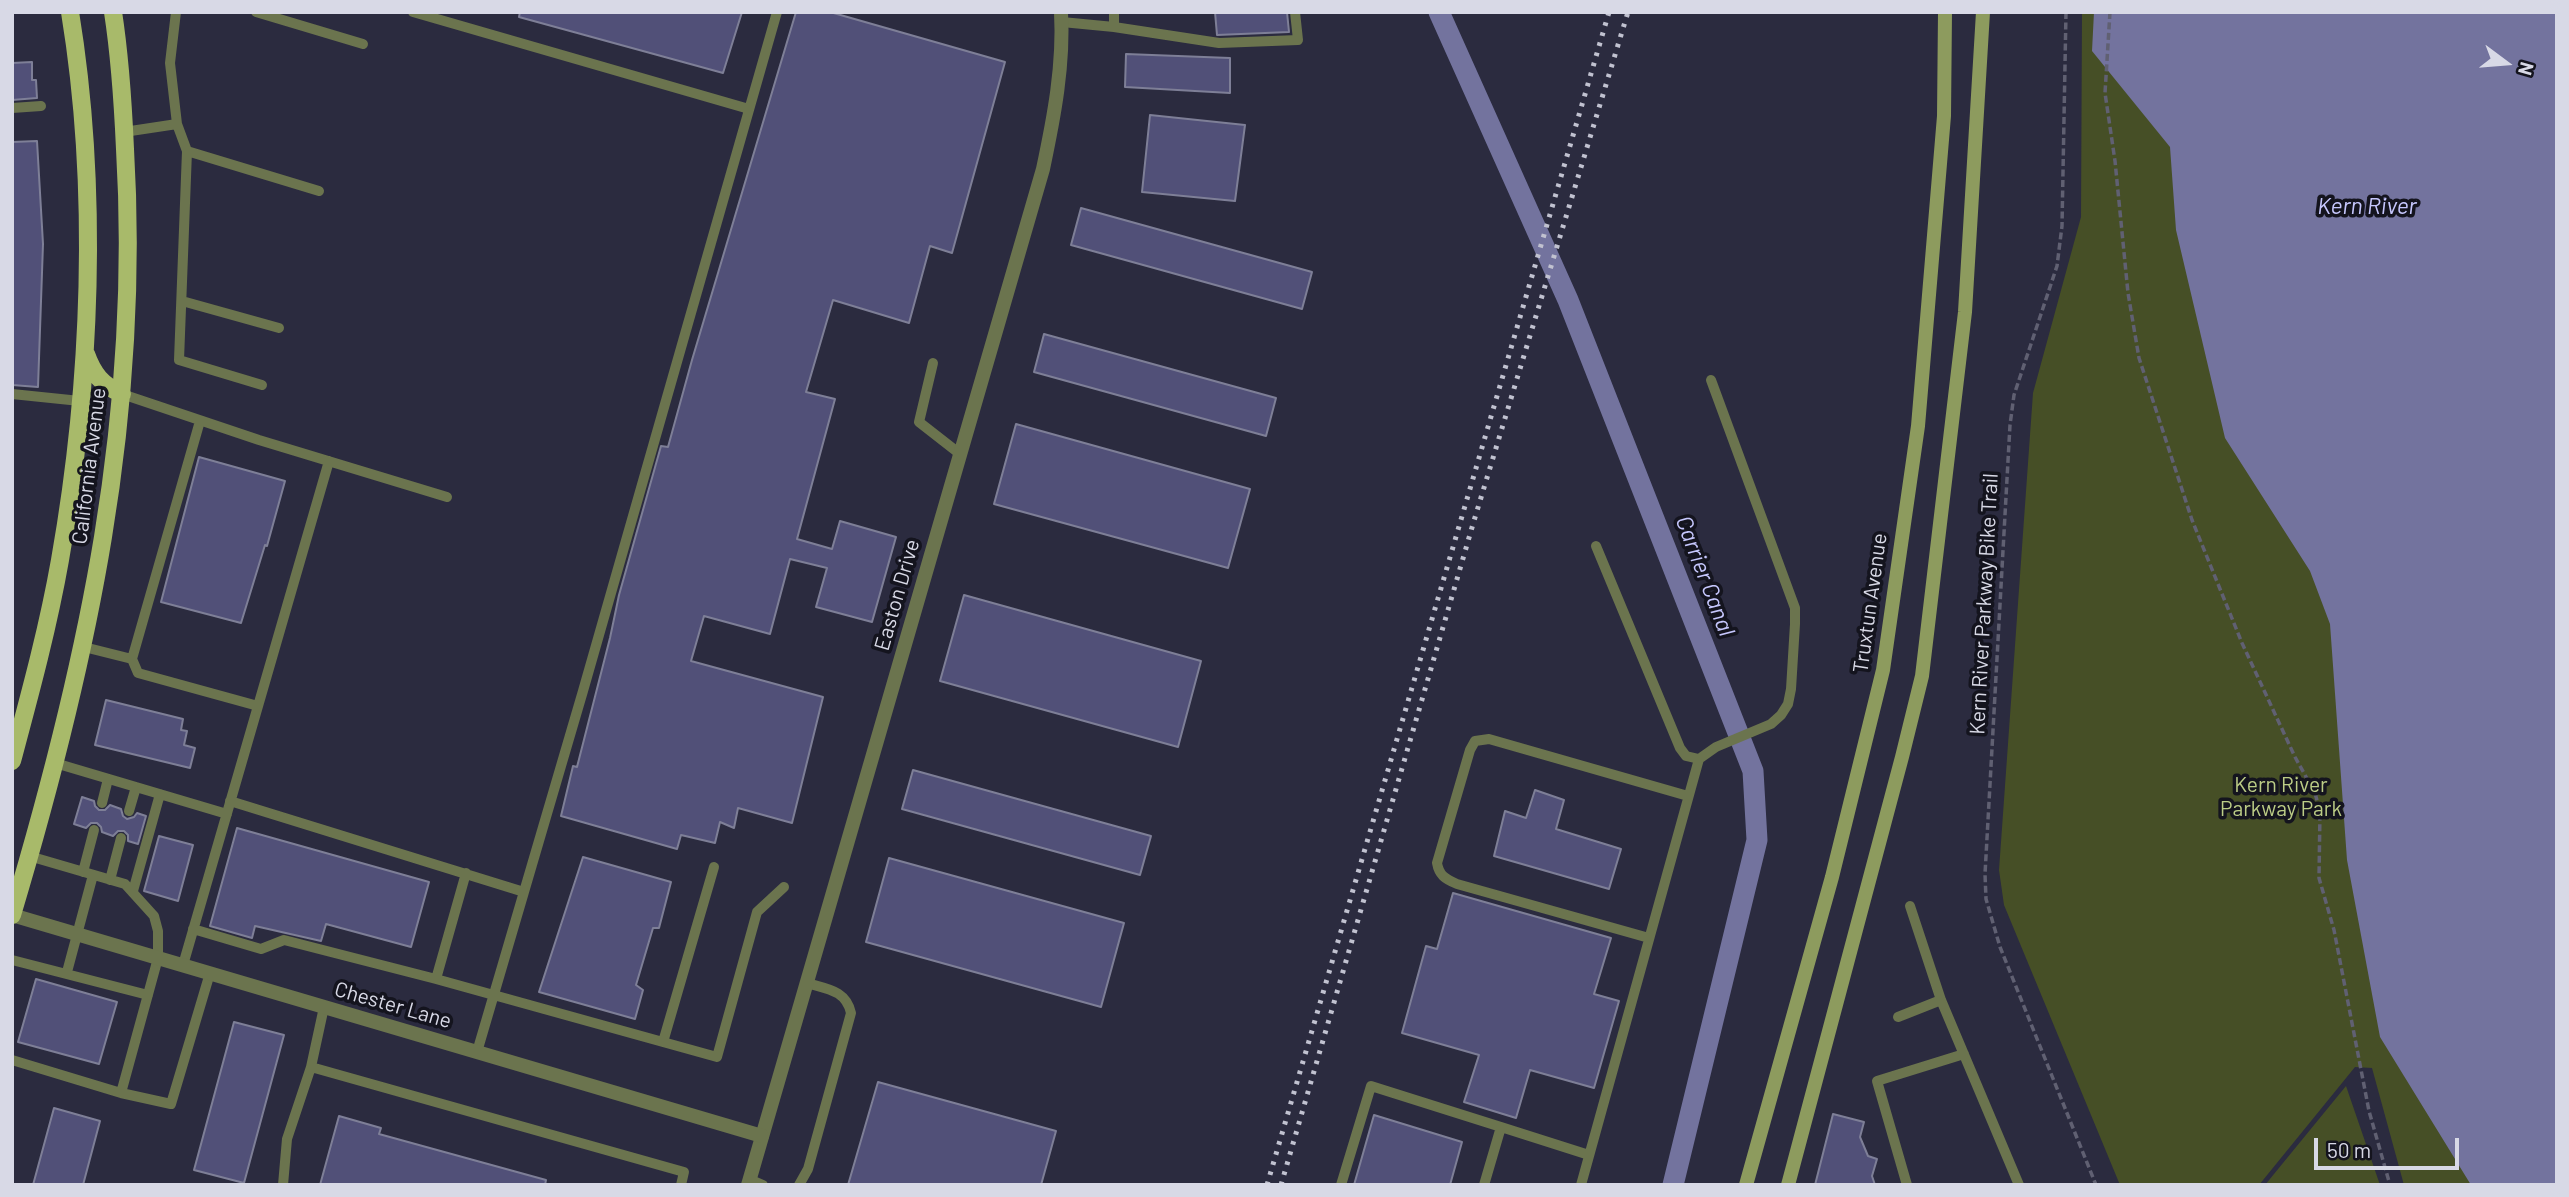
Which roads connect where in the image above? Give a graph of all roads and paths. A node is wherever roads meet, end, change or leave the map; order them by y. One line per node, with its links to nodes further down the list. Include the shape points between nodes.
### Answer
1 (70, 12): 25 (main road, California Avenue, via 84,149)
2 (113, 12): 20 (main road, California Avenue)
3 (176, 12): 19 (lane, via 170,63)
4 (256, 12): 15 (lane)
5 (413, 12): 18 (lane)
6 (777, 12): 18 (lane)
7 (1114, 12): 14 (lane)
8 (1295, 12): 14 (lane, via 1298,40 1219,43)
9 (1945, 12): 94 (main road, Truxtun Avenue, via 1944,116 1918,426 1883,670 1832,877)
10 (1983, 12): 95 (main road, via 1965,312 1922,676)
11 (2066, 12): 98 (path, Kern River Parkway Bike Trail, via 2062,226 2057,265 2014,395 2010,425 1985,874 1986,899 2000,947)
12 (2110, 12): 99 (path, via 2105,93 2139,358 2192,520 2242,643 2315,793 2320,811 2319,878 2334,930 2368,1111)
13 (1062, 17): 14 (lane); 33 (street, Easton Drive, via 1058,85 1043,169)
14 (1114, 27)
15 (363, 44)
16 (41, 106): 17 (lane)
17 (12, 108)
18 (749, 109): 60 (lane)
19 (177, 124): 20 (lane); 21 (lane)
20 (124, 132): 30 (main road, California Avenue, via 128,267)
21 (187, 152): 22 (lane); 23 (lane)
22 (319, 191)
23 (182, 301): 24 (lane); 28 (lane, via 179,359)
24 (279, 328)
25 (84, 347): 30 (main road, via 93,373); 31 (main road, California Avenue)
26 (933, 363): 33 (lane, via 919,422)
27 (1711, 380): 40 (lane, via 1795,608 1788,704 1771,724)
28 (262, 385)
29 (12, 394): 31 (lane)
30 (122, 394): 32 (lane); 37 (main road, California Avenue, via 104,539)
31 (80, 401): 41 (main road, California Avenue, via 60,561)
32 (200, 421): 34 (lane); 38 (lane)
33 (960, 454): 72 (street, Easton Drive)
34 (329, 461): 35 (lane); 39 (lane)
35 (447, 497)
36 (1596, 546): 40 (lane, via 1680,748 1686,756)
37 (84, 646): 38 (lane); 42 (main road, California Avenue)
38 (132, 659): 39 (lane, via 138,673)
39 (258, 706): 47 (lane)
40 (1699, 759): 46 (lane)
41 (12, 761)
42 (55, 763): 43 (lane); 53 (main road, California Avenue)
43 (108, 779): 44 (lane); 48 (lane)
44 (136, 787): 45 (lane); 49 (lane)
45 (160, 794): 50 (lane); 59 (lane)
46 (1688, 796): 65 (lane); 65 (lane, via 1481,739 1470,750 1437,863 1438,871 1457,884)
47 (230, 801): 50 (lane); 55 (lane)
48 (102, 803)
49 (129, 811)
50 (227, 814): 63 (lane)
51 (94, 830): 56 (lane)
52 (121, 838): 57 (lane)
53 (29, 856): 56 (lane); 62 (main road, California Avenue)
54 (714, 867): 78 (lane)
55 (466, 873): 60 (lane); 71 (lane)
56 (88, 874): 57 (lane); 64 (lane)
57 (110, 880): 59 (lane)
58 (784, 887): 78 (lane, via 757,912 717,1057)
59 (133, 891): 66 (lane, via 154,916)
60 (524, 892): 74 (lane)
61 (1910, 906): 75 (lane)
62 (12, 915): 64 (street, Chester Lane)
63 (193, 929): 68 (lane); 71 (lane, via 261,949 284,940)
64 (78, 934): 66 (street, Chester Lane); 69 (lane)
65 (1649, 938): 86 (lane)
66 (158, 958): 68 (street, Chester Lane); 73 (lane)
67 (12, 960): 69 (lane)
68 (183, 965): 70 (street, Chester Lane)
69 (66, 972): 73 (lane)
70 (210, 973): 76 (street, Chester Lane); 83 (lane, via 171,1104)
71 (436, 979): 74 (lane)
72 (807, 983): 85 (street, Easton Drive); 90 (lane, via 838,992 849,1002 851,1013 808,1169)
73 (148, 995): 83 (lane)
74 (495, 995): 78 (lane); 79 (lane)
75 (1941, 1000): 77 (lane); 80 (lane)
76 (324, 1007): 79 (street, Chester Lane); 82 (lane)
77 (1898, 1017)
78 (663, 1042)
79 (477, 1052): 85 (street, Chester Lane)
80 (1964, 1054): 96 (lane, via 1877,1081); 97 (lane)
81 (12, 1060): 83 (lane)
82 (311, 1067): 88 (lane, via 287,1139); 89 (lane, via 684,1172)
83 (121, 1093)
84 (1501, 1127): 86 (lane); 91 (lane, via 1371,1086); 92 (lane)
85 (762, 1136): 87 (street, Easton Drive)
86 (1589, 1155): 93 (lane)
87 (753, 1183)
88 (283, 1185)
89 (681, 1185)
90 (799, 1185)
91 (1341, 1185)
92 (1484, 1185)
93 (1581, 1185)
94 (1746, 1185)
95 (1788, 1185)
96 (1908, 1185)
97 (2019, 1185)
98 (2096, 1185)
99 (2390, 1185)

